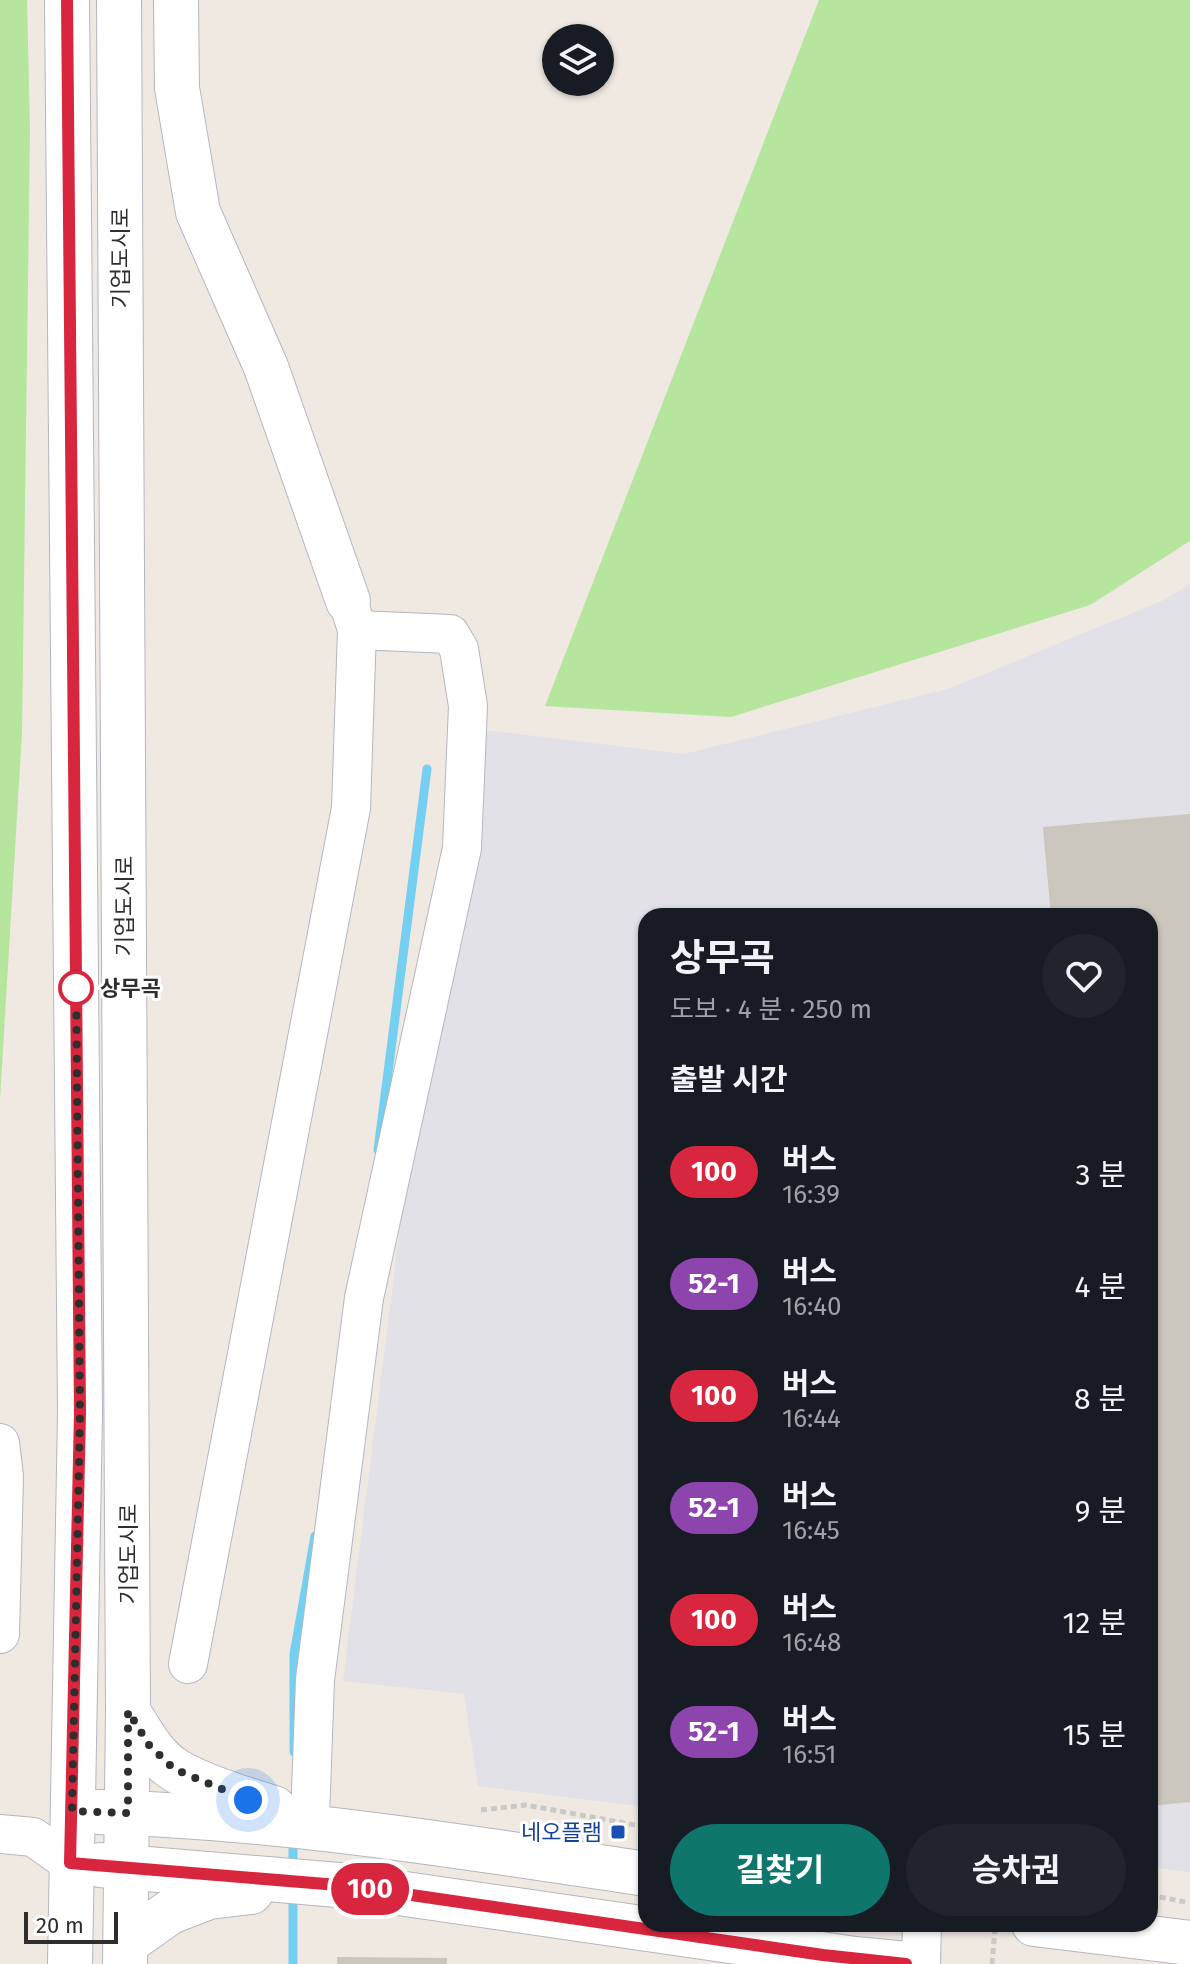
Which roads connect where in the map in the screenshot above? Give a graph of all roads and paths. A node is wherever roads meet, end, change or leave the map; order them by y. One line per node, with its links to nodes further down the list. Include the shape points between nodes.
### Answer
1 (67, 0): 9 (main road, via 80,1413)
2 (119, 0): 8 (main road, 기업도시로)
3 (176, 0): 4 (main road, via 177,88 198,212 266,367)
4 (352, 616): 7 (street, via 351,808); 11 (street, via 450,634 459,649 468,722 462,848 364,1298 315,1680)
5 (0, 1443): 6 (street)
6 (0, 1634)
7 (188, 1664)
8 (128, 1711): 10 (main road, 기업도시로); 11 (main road, via 149,1745 174,1769 248,1800)
9 (72, 1811): 10 (main road); 12 (street); 13 (main road)
10 (128, 1813): 11 (main road); 14 (main road, 기업도시로)
11 (330, 1824): 15 (main road)
12 (17, 1835): 13 (street)
13 (70, 1863): 14 (main road); 26 (main road)
14 (127, 1867): 16 (main road); 25 (main road, 기업도시로)
15 (638, 1873)
16 (171, 1891): 19 (main road, via 209,1897 350,1886); 25 (main road)
17 (1158, 1897): 18 (path)
18 (1190, 1903)
19 (638, 1928)
20 (665, 1932): 27 (main road)
21 (922, 1932): 28 (street)
22 (995, 1932): 29 (path)
23 (1100, 1932): 24 (main road)
24 (1190, 1943)
25 (125, 1954)
26 (70, 1964)
27 (907, 1964)
28 (921, 1964)
29 (992, 1964)

